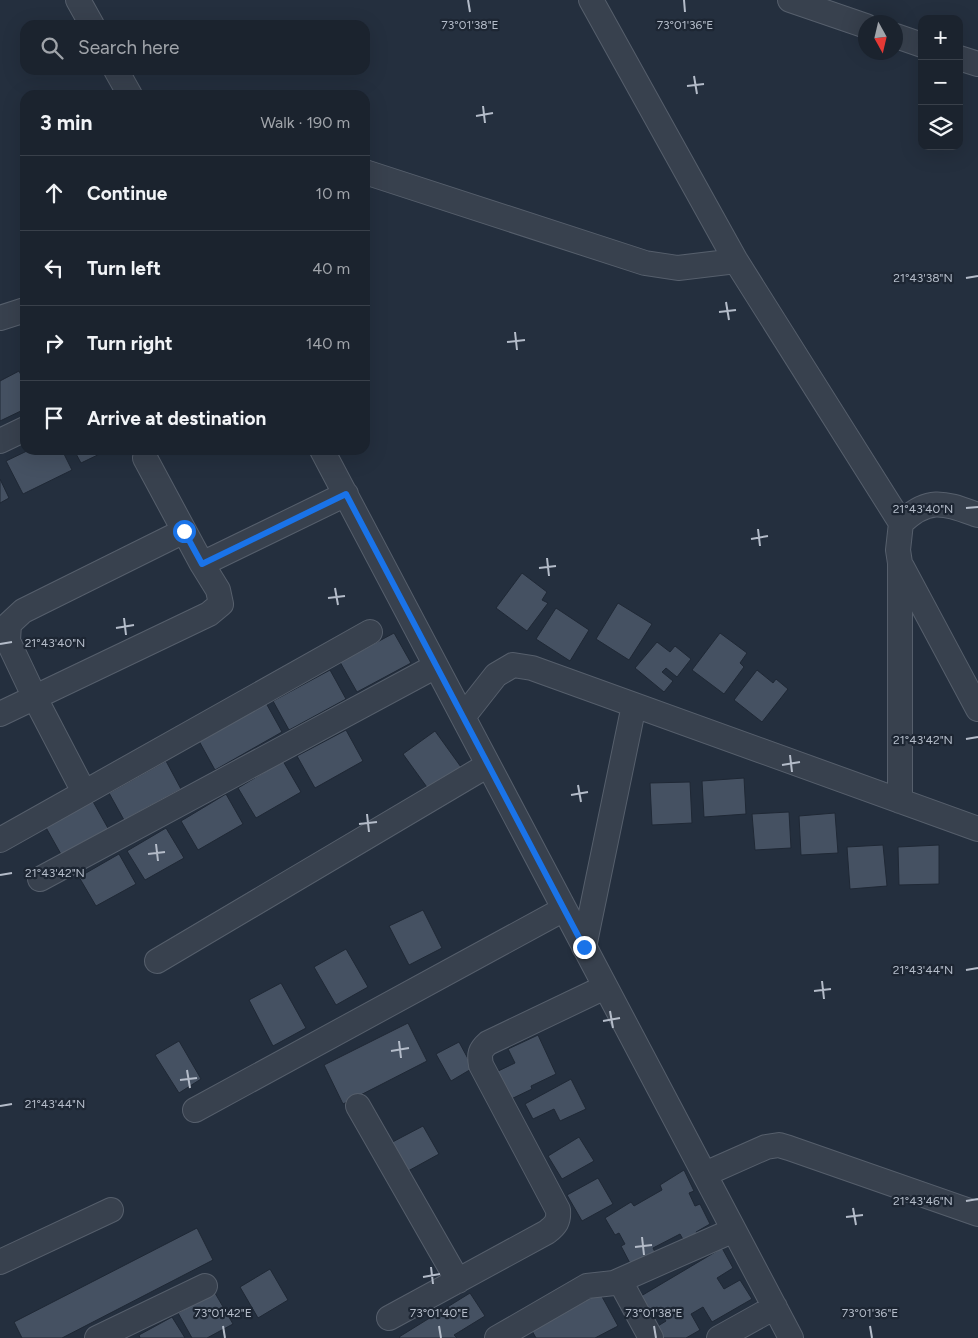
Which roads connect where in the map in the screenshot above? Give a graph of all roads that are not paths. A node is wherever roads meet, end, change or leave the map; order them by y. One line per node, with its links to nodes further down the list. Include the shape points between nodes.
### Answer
1 (78, 0): 4 (street)
2 (591, 0): 13 (street)
3 (790, 0): 5 (street)
4 (89, 20)
5 (858, 23)
6 (903, 38): 7 (street)
7 (918, 44)
8 (963, 59): 9 (street)
9 (978, 64)
10 (119, 75): 11 (street)
11 (127, 90)
12 (370, 174): 13 (street, via 645,263 678,268)
13 (736, 261): 22 (street)
14 (20, 312): 15 (street)
15 (0, 318)
16 (20, 431): 17 (street)
17 (0, 441)
18 (325, 455): 20 (street)
19 (145, 458): 23 (street)
20 (346, 494): 25 (street); 27 (street)
21 (978, 515): 22 (street, via 947,504 926,505 910,513)
22 (901, 523): 24 (street)
23 (184, 531): 25 (street); 28 (street, via 23,611 9,624 8,640)
24 (900, 563): 30 (street); 35 (street)
25 (202, 564): 28 (street, via 218,590 221,604 210,614)
26 (370, 632): 34 (street)
27 (436, 666): 32 (street); 38 (street)
28 (35, 698): 31 (street); 34 (street)
29 (634, 705): 32 (street, via 532,668 514,665 496,675); 35 (street); 40 (street)
30 (978, 710)
31 (0, 714)
32 (463, 717): 33 (street)
33 (488, 765): 39 (street); 41 (street)
34 (84, 792): 37 (street)
35 (900, 801): 36 (street)
36 (978, 829)
37 (0, 840)
38 (40, 880)
39 (564, 909): 40 (street); 44 (street)
40 (584, 947): 42 (street)
41 (156, 961)
42 (605, 987): 45 (street); 50 (street, via 481,1049 481,1065 555,1202 559,1219 547,1232)
43 (358, 1106): 50 (street)
44 (195, 1110)
45 (704, 1174): 47 (street, via 766,1147 778,1145); 48 (street)
46 (111, 1210): 49 (street)
47 (978, 1214)
48 (734, 1230): 51 (street); 53 (street)
49 (0, 1262)
50 (458, 1281): 54 (street)
51 (620, 1281): 56 (street, via 587,1286); 57 (street)
52 (204, 1286): 55 (street)
53 (775, 1307): 58 (street); 59 (street)
54 (390, 1318)
55 (97, 1338)
56 (497, 1338)
57 (651, 1338)
58 (718, 1338)
59 (791, 1338)

